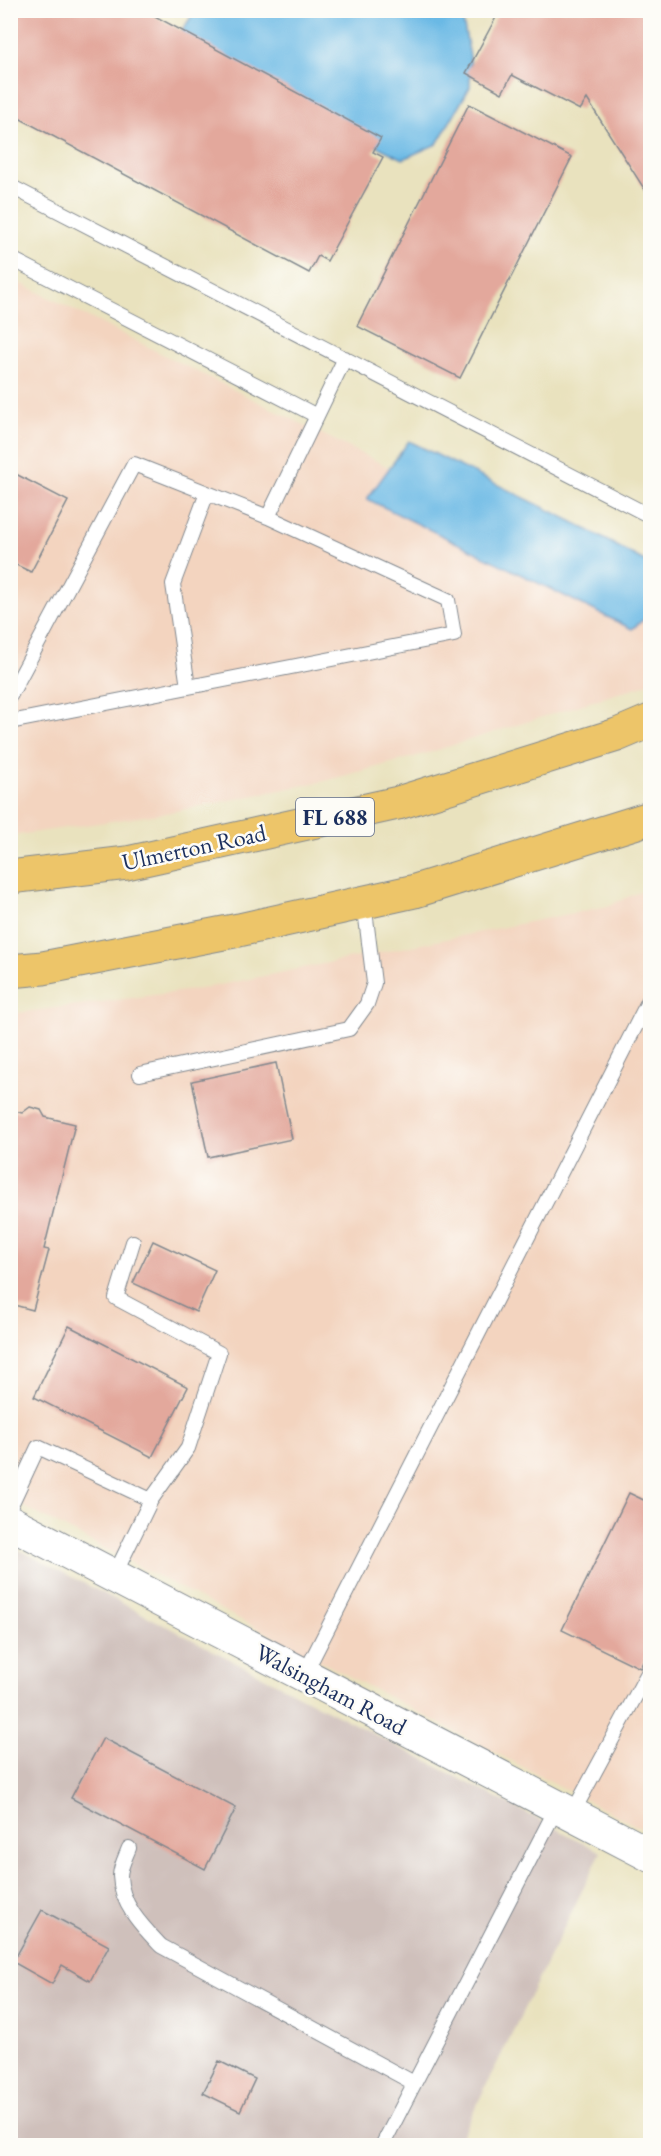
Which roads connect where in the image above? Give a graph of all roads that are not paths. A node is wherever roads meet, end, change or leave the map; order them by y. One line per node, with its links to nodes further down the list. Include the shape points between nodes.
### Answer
1 (10, 186): 3 (lane)
2 (10, 258): 4 (lane)
3 (345, 358): 4 (lane); 6 (lane)
4 (317, 416): 7 (lane)
5 (207, 493): 7 (lane); 8 (lane, via 173,584); 9 (lane, via 134,464)
6 (651, 516)
7 (268, 517): 8 (lane, via 448,600 454,635)
8 (188, 687): 11 (lane)
9 (10, 696)
10 (651, 721): 13 (main road, Ulmerton Road / FL 688, via 398,803 127,863)
11 (10, 722)
12 (651, 818): 14 (main road, via 415,891)
13 (10, 877)
14 (364, 902): 15 (main road, via 66,964); 17 (lane, via 374,983 367,1004 349,1029)
15 (10, 972)
16 (651, 998): 24 (lane)
17 (140, 1074)
18 (133, 1242): 19 (lane, via 116,1298 219,1353 188,1448)
19 (151, 1500): 20 (lane, via 38,1448); 22 (lane)
20 (10, 1507)
21 (10, 1522): 22 (street, Walsingham Road)
22 (114, 1576): 24 (street, Walsingham Road)
23 (651, 1669): 25 (lane)
24 (304, 1675): 27 (street, Walsingham Road)
25 (638, 1693): 26 (lane); 27 (lane)
26 (651, 1700)
27 (564, 1811): 29 (street, Walsingham Road); 30 (lane)
28 (129, 1848): 30 (lane, via 120,1874 125,1901 161,1946)
29 (651, 1855)
30 (414, 2083): 31 (lane)
31 (381, 2145)

